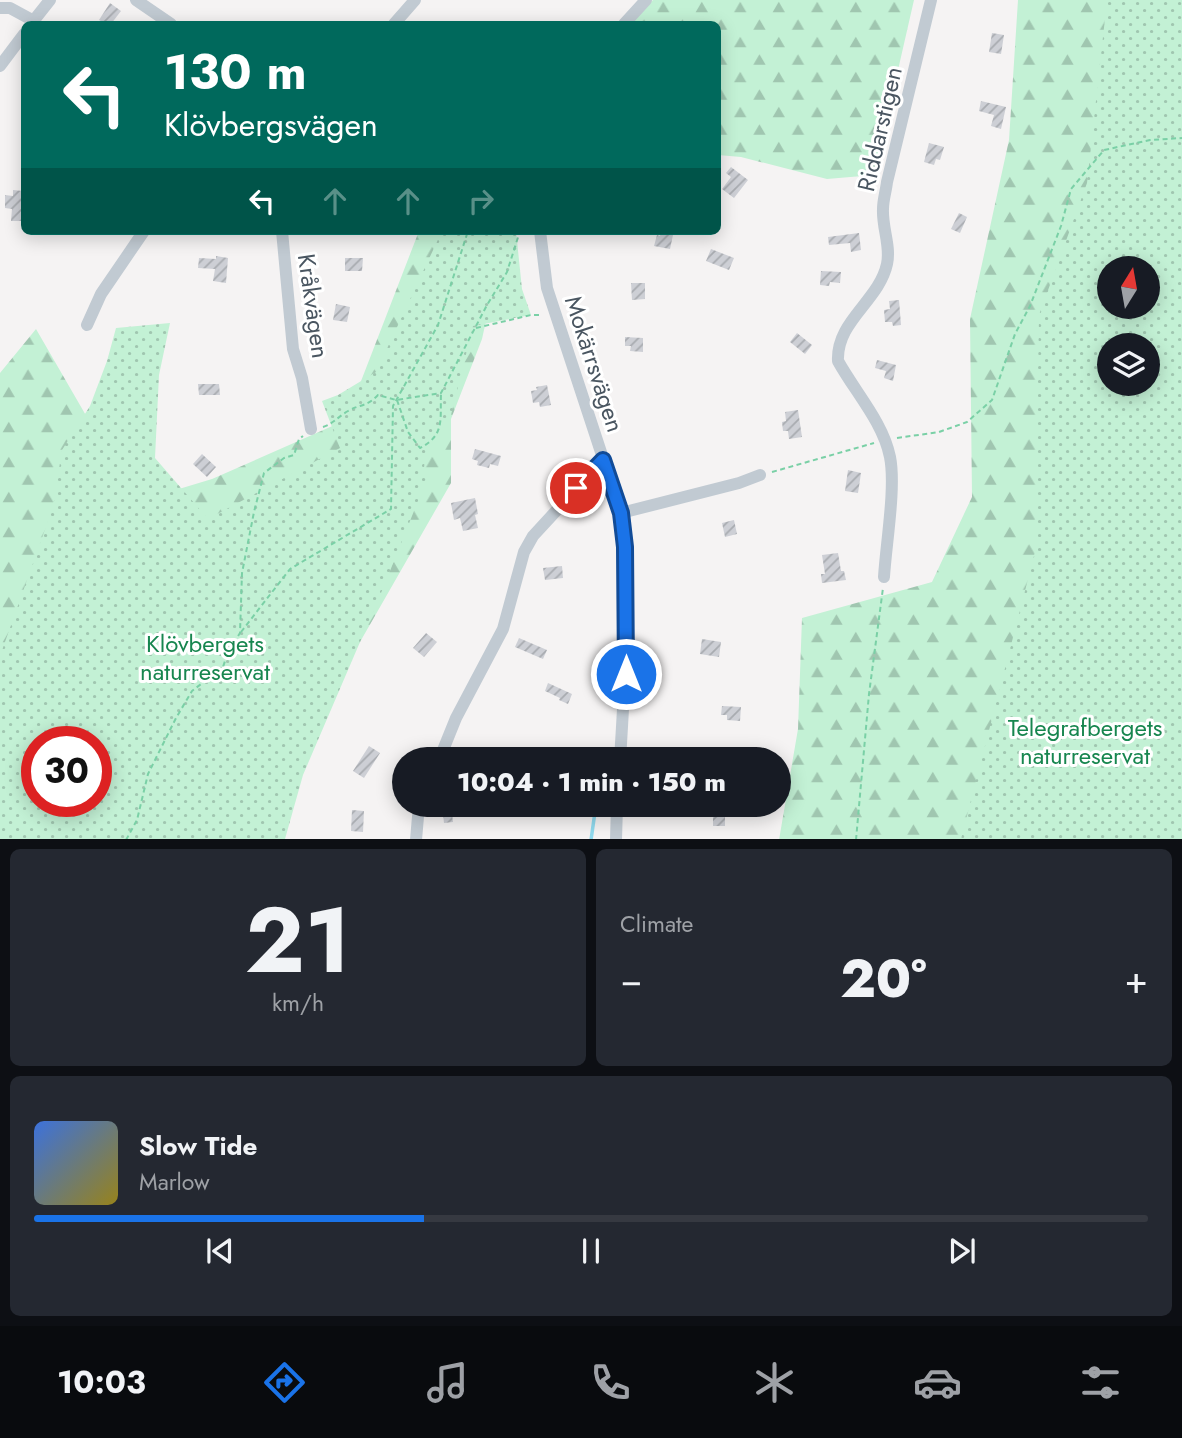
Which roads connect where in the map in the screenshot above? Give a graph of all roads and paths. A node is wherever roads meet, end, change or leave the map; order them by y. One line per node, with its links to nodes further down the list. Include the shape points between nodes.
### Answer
1 (50, 0): 8 (street)
2 (136, 0): 9 (street)
3 (415, 0): 10 (street)
4 (646, 0): 11 (street)
5 (931, 0): 26 (street, Riddarstigen, via 886,191 887,263 877,288 840,340 838,351 838,361)
6 (0, 8): 7 (street, via 9,8)
7 (29, 21)
8 (34, 21)
9 (167, 21)
10 (397, 21)
11 (627, 21)
12 (21, 38): 13 (street)
13 (0, 66)
14 (1182, 138): 26 (path, via 1104,150 1071,189 1061,226 992,400 967,422 939,432)
15 (141, 235): 21 (street, via 101,294)
16 (282, 235): 25 (street, Kråkvägen, via 293,349)
17 (467, 235): 24 (path, via 438,325)
18 (519, 235): 22 (path, via 507,272)
19 (540, 235): 20 (street, Mokärrsvägen)
20 (555, 316): 22 (path, via 531,315); 27 (street, Mokärrsvägen)
21 (87, 325)
22 (475, 328): 23 (path)
23 (441, 393): 24 (path); 24 (path, via 439,432 420,448 408,432)
24 (396, 400): 25 (path, via 378,395 370,404 348,411 327,426); 31 (path, via 391,509 290,569)
25 (311, 429): 31 (path, via 299,439 294,455 264,473 242,573)
26 (884, 440): 28 (path); 30 (street, Riddarstigen, via 891,478)
27 (603, 460): 29 (street, Mokärrsvägen); 32 (street, via 533,536 524,552 503,629)
28 (760, 475): 29 (street)
29 (621, 513): 33 (street, Mokärrsvägen, via 626,674)
30 (884, 577): 39 (path)
31 (240, 633): 36 (path, via 223,667 192,691 176,718 149,774 137,820)
32 (444, 747)
33 (621, 747)
34 (418, 817): 37 (street)
35 (617, 817): 38 (street)
36 (126, 839)
37 (416, 839)
38 (616, 839)
39 (856, 839)

